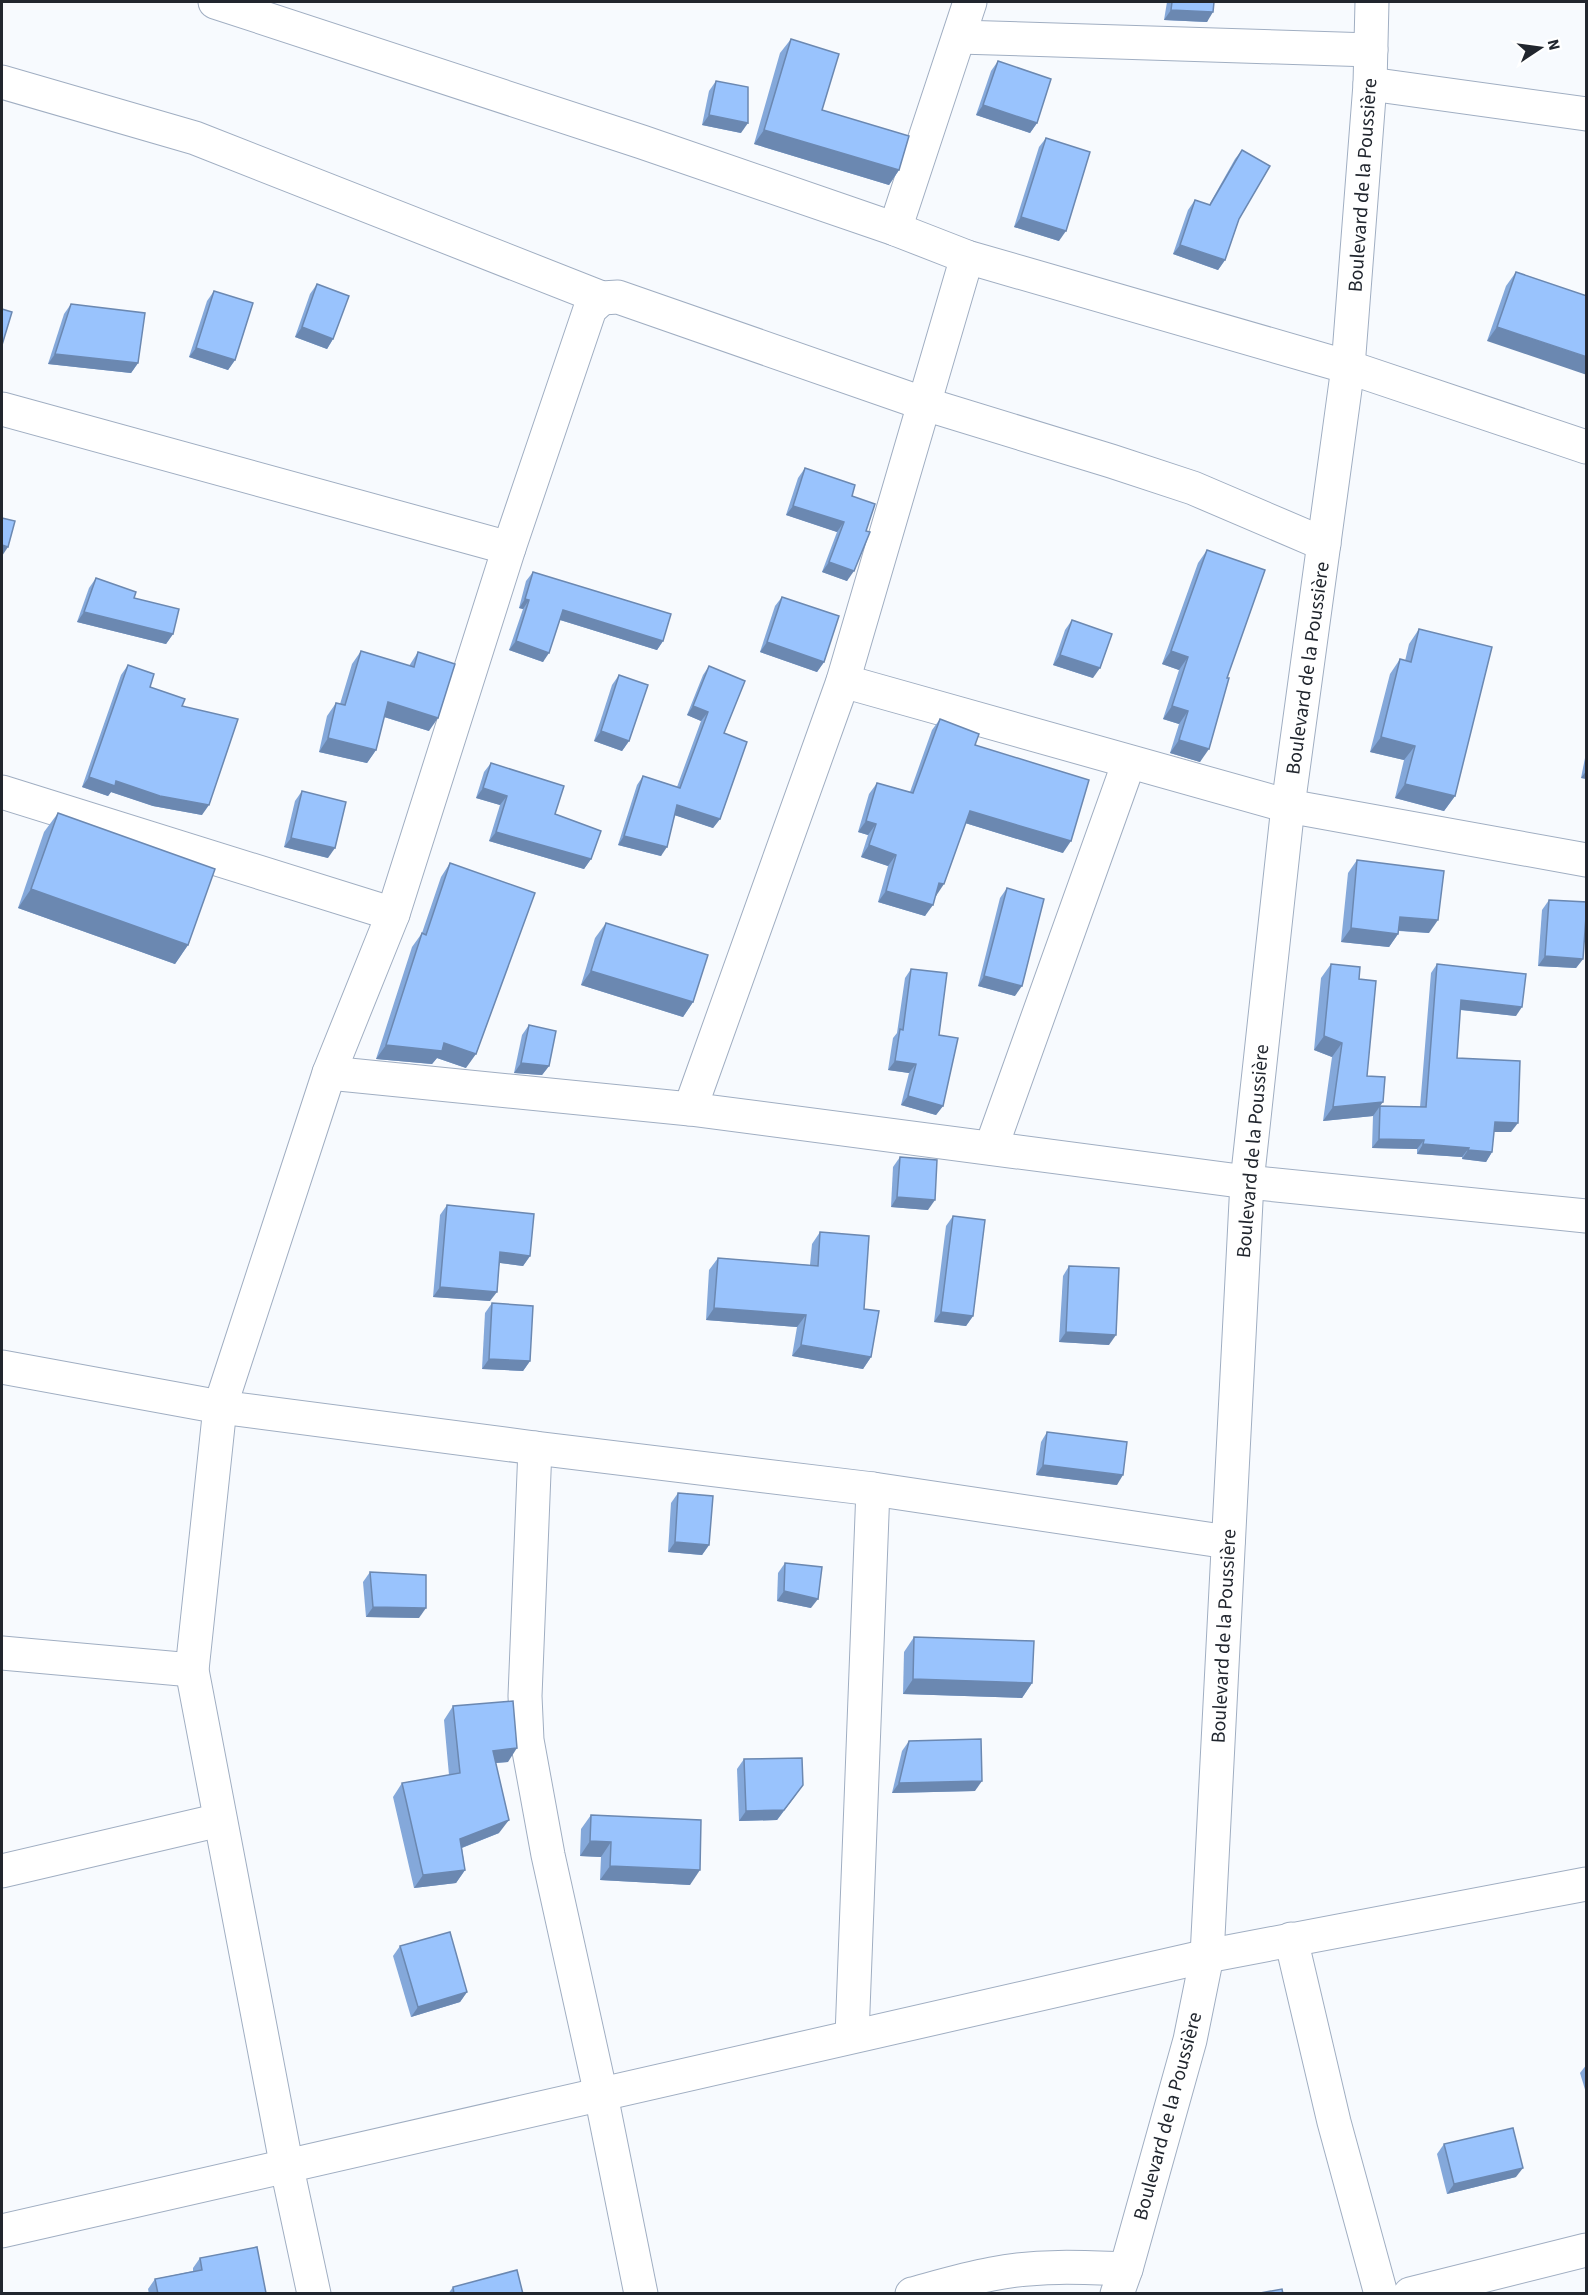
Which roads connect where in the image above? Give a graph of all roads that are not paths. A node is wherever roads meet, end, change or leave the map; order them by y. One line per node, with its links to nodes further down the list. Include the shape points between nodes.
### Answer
1 (215, 2): 9 (street)
2 (970, 2): 4 (street)
3 (1372, 2): 5 (street, Boulevard de la Poussière)
4 (959, 37): 5 (street); 9 (street)
5 (1371, 50): 7 (street, Boulevard de la Poussière)
6 (2, 82): 11 (street, via 195,138)
7 (1370, 84): 8 (street); 12 (street, Boulevard de la Poussière)
8 (1587, 114)
9 (895, 229): 10 (street)
10 (967, 257): 12 (street); 13 (street)
11 (602, 298): 13 (street, via 618,297); 17 (street, via 590,309)
12 (1348, 367): 15 (street); 16 (street, Boulevard de la Poussière)
13 (925, 404): 16 (street, via 1193,488); 18 (street)
14 (2, 409): 17 (street)
15 (1587, 447)
16 (1324, 544): 21 (street, Boulevard de la Poussière)
17 (509, 548): 23 (street)
18 (843, 681): 19 (street); 25 (street)
19 (1129, 762): 21 (street); 26 (street)
20 (2, 792): 23 (street)
21 (1288, 806): 22 (street); 27 (street, Boulevard de la Poussière)
22 (1587, 860)
23 (393, 914): 24 (street)
24 (329, 1073): 25 (street); 30 (street)
25 (690, 1109): 26 (street)
26 (991, 1148): 27 (street)
27 (1246, 1182): 28 (street); 33 (street, Boulevard de la Poussière)
28 (1587, 1215)
29 (2, 1367): 30 (street)
30 (220, 1407): 31 (street); 35 (street)
31 (534, 1448): 32 (street); 42 (street, via 525,1696 527,1740)
32 (873, 1489): 33 (street); 41 (street)
33 (1228, 1542): 40 (street, Boulevard de la Poussière)
34 (2, 1653): 35 (street)
35 (192, 1670): 36 (street)
36 (220, 1820): 37 (street); 43 (street)
37 (2, 1871)
38 (1587, 1884): 39 (street)
39 (1291, 1939): 40 (street); 50 (street, via 1334,2122)
40 (1207, 1956): 41 (street); 46 (street, Boulevard de la Poussière, via 1190,2040)
41 (852, 2036): 42 (street)
42 (601, 2095): 43 (street); 48 (street)
43 (287, 2168): 44 (street); 47 (street)
44 (2, 2231)
45 (1587, 2250): 51 (street)
46 (1121, 2281): 49 (street, via 1063,2266 993,2274)
47 (314, 2294)
48 (641, 2294)
49 (912, 2294)
50 (1381, 2294)
51 (1410, 2294)

